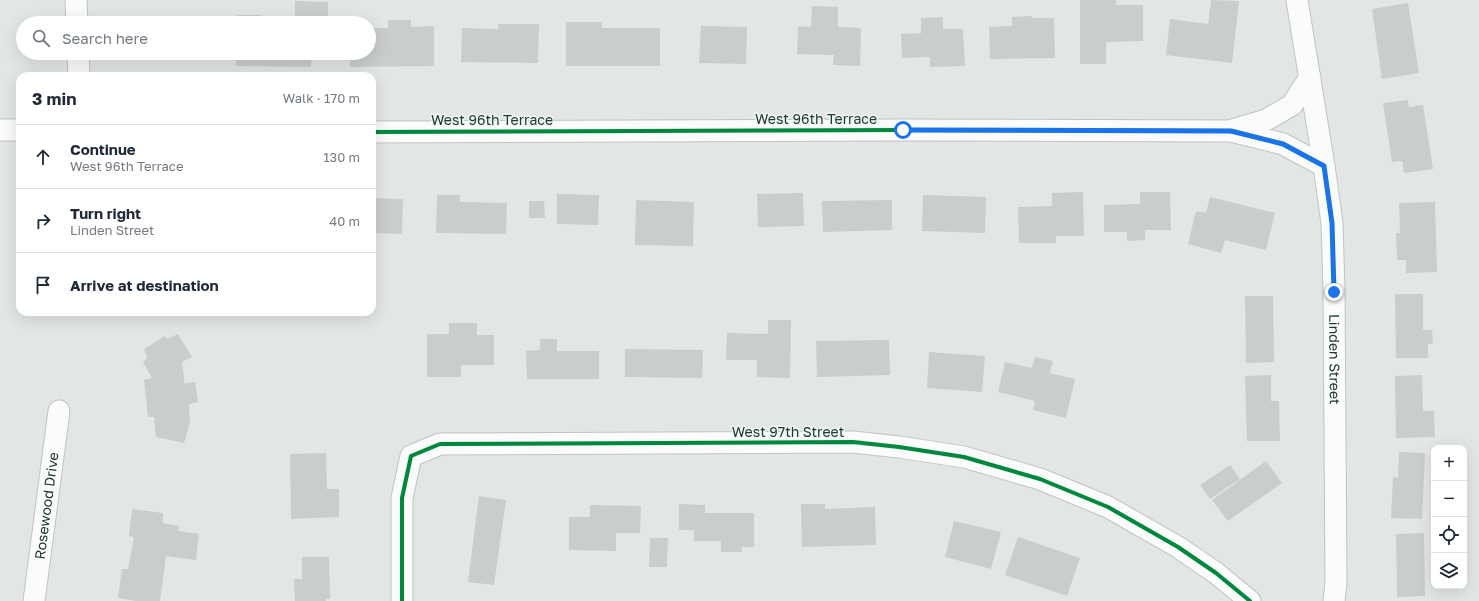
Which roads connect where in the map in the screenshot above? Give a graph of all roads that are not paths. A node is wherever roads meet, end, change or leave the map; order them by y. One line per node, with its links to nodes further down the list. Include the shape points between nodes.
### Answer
1 (76, 0): 3 (street)
2 (1297, 0): 6 (street, Linden Street)
3 (77, 16)
4 (78, 60): 5 (street)
5 (79, 72)
6 (1310, 77): 9 (street, West 96th Terrace, via 1292,105 1266,120); 11 (street, Linden Street)
7 (0, 130): 8 (street)
8 (16, 130)
9 (1231, 131): 10 (street, West 96th Terrace); 11 (street, West 96th Terrace, via 1283,144)
10 (376, 132)
11 (1324, 166): 16 (street, Linden Street, via 1332,223 1334,292)
12 (59, 411): 13 (street, Rosewood Drive)
13 (34, 601)
14 (402, 601): 15 (street, West 97th Street, via 402,498 411,456 440,444 853,442 964,457 1040,479 1108,507 1178,547)
15 (1250, 601)
16 (1334, 601)

